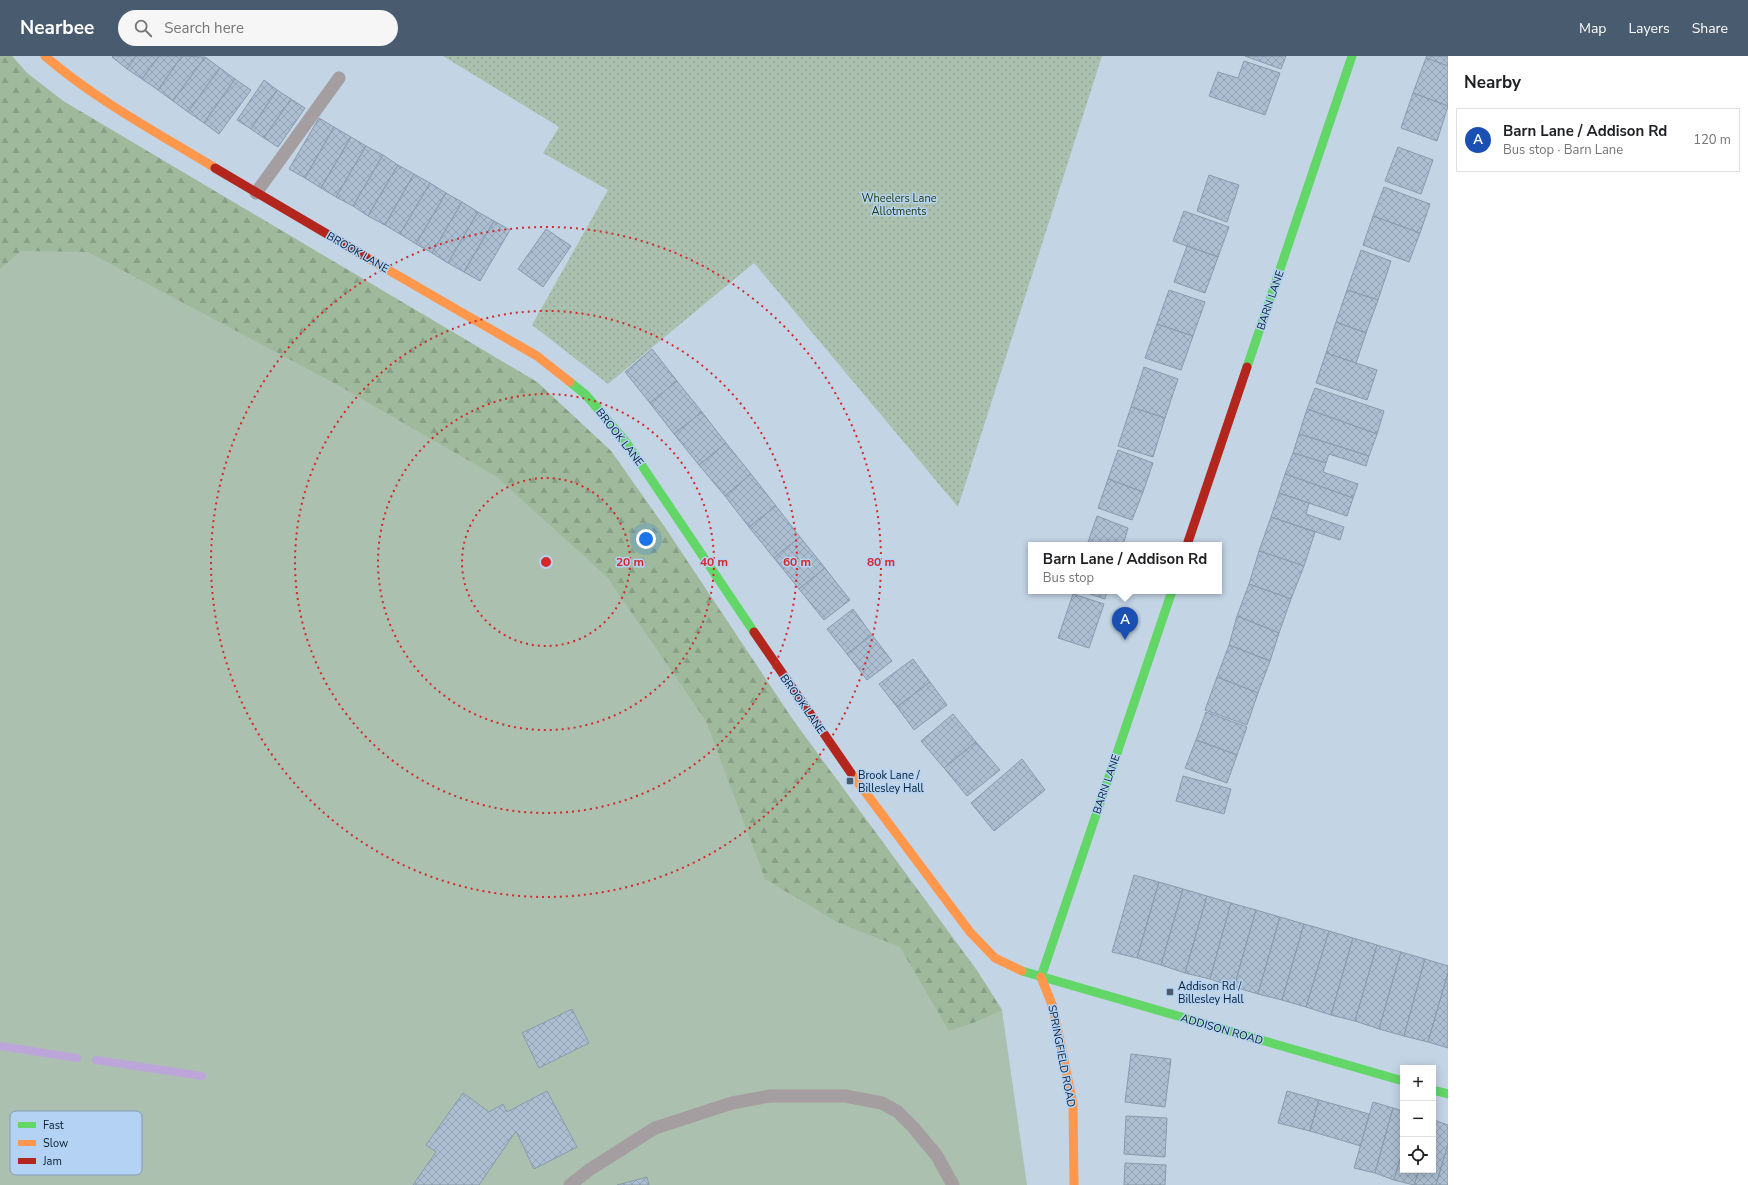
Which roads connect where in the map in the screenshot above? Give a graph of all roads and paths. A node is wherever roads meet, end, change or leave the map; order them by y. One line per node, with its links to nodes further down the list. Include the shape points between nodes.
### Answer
1 (46, 56): 4 (main road, BROOK LANE, via 59,68 120,110)
2 (1352, 56): 5 (main road, BARN LANE)
3 (339, 78): 4 (lane)
4 (256, 193): 7 (main road, BROOK LANE, via 537,356 586,395 626,442 862,789 970,932 995,958 1017,970)
5 (1188, 542)
6 (1171, 594): 7 (main road, BARN LANE)
7 (1041, 977): 8 (main road, ADDISON ROAD); 13 (main road, SPRINGFIELD ROAD, via 1053,1007 1073,1104)
8 (1400, 1080)
9 (1436, 1091): 10 (main road)
10 (1448, 1094)
11 (570, 1185): 12 (lane, via 655,1128 732,1103 770,1096 845,1096 882,1103 898,1112 937,1156)
12 (953, 1185)
13 (1074, 1185)

